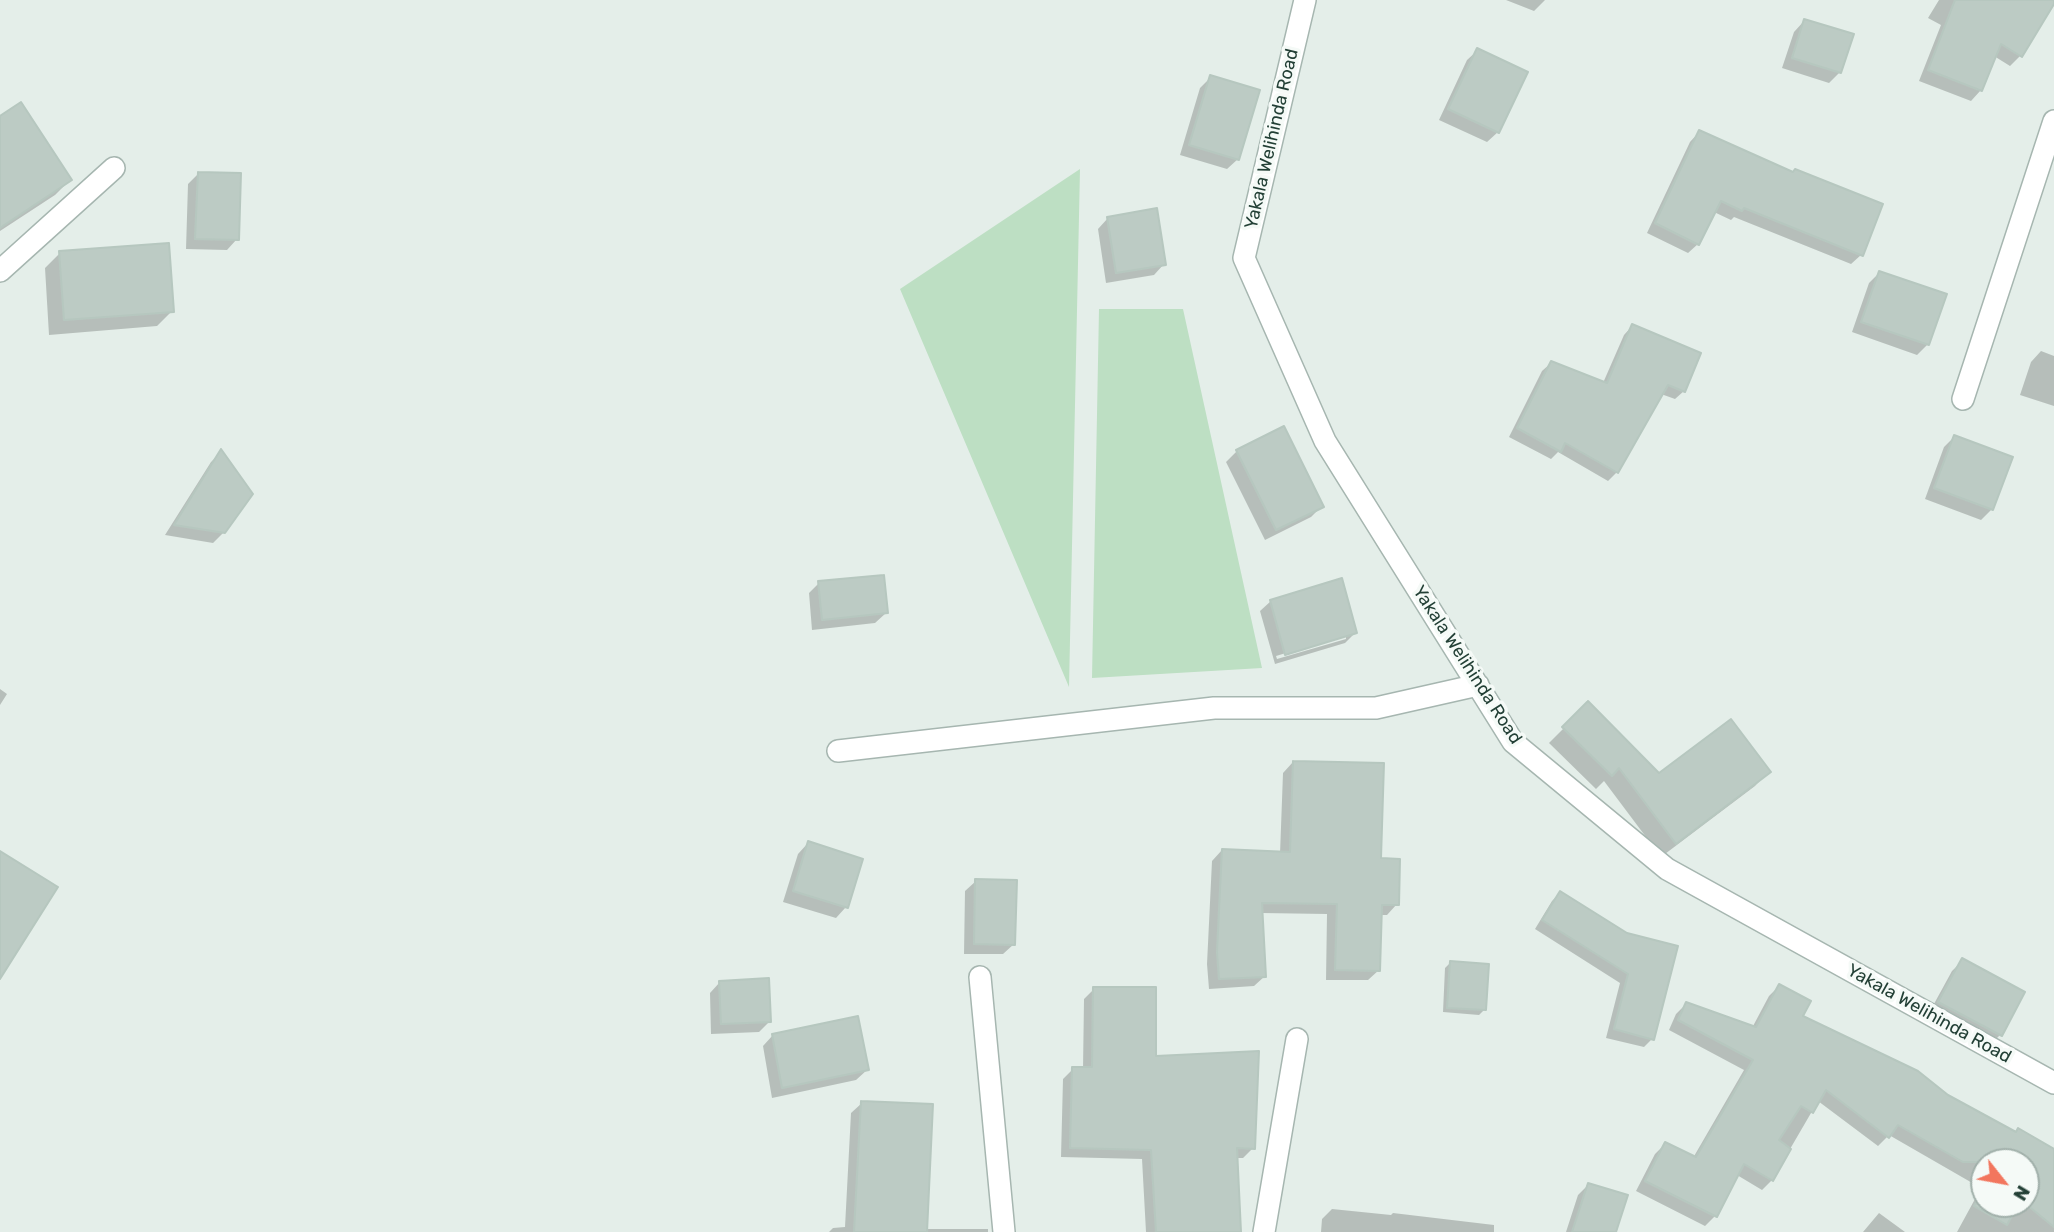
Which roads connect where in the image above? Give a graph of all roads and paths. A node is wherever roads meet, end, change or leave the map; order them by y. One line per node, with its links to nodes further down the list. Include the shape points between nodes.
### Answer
1 (1305, 0): 6 (street, Yakala Welihinda Road, via 1244,258 1325,441)
2 (2054, 121): 5 (street)
3 (114, 167): 4 (street)
4 (0, 271)
5 (1963, 399)
6 (1478, 685): 7 (street, via 1376,708 1214,708); 10 (street, Yakala Welihinda Road, via 1513,742 1667,869)
7 (838, 751)
8 (980, 977): 11 (street)
9 (1297, 1039): 12 (street)
10 (2054, 1083)
11 (1004, 1232)
12 (1264, 1232)

